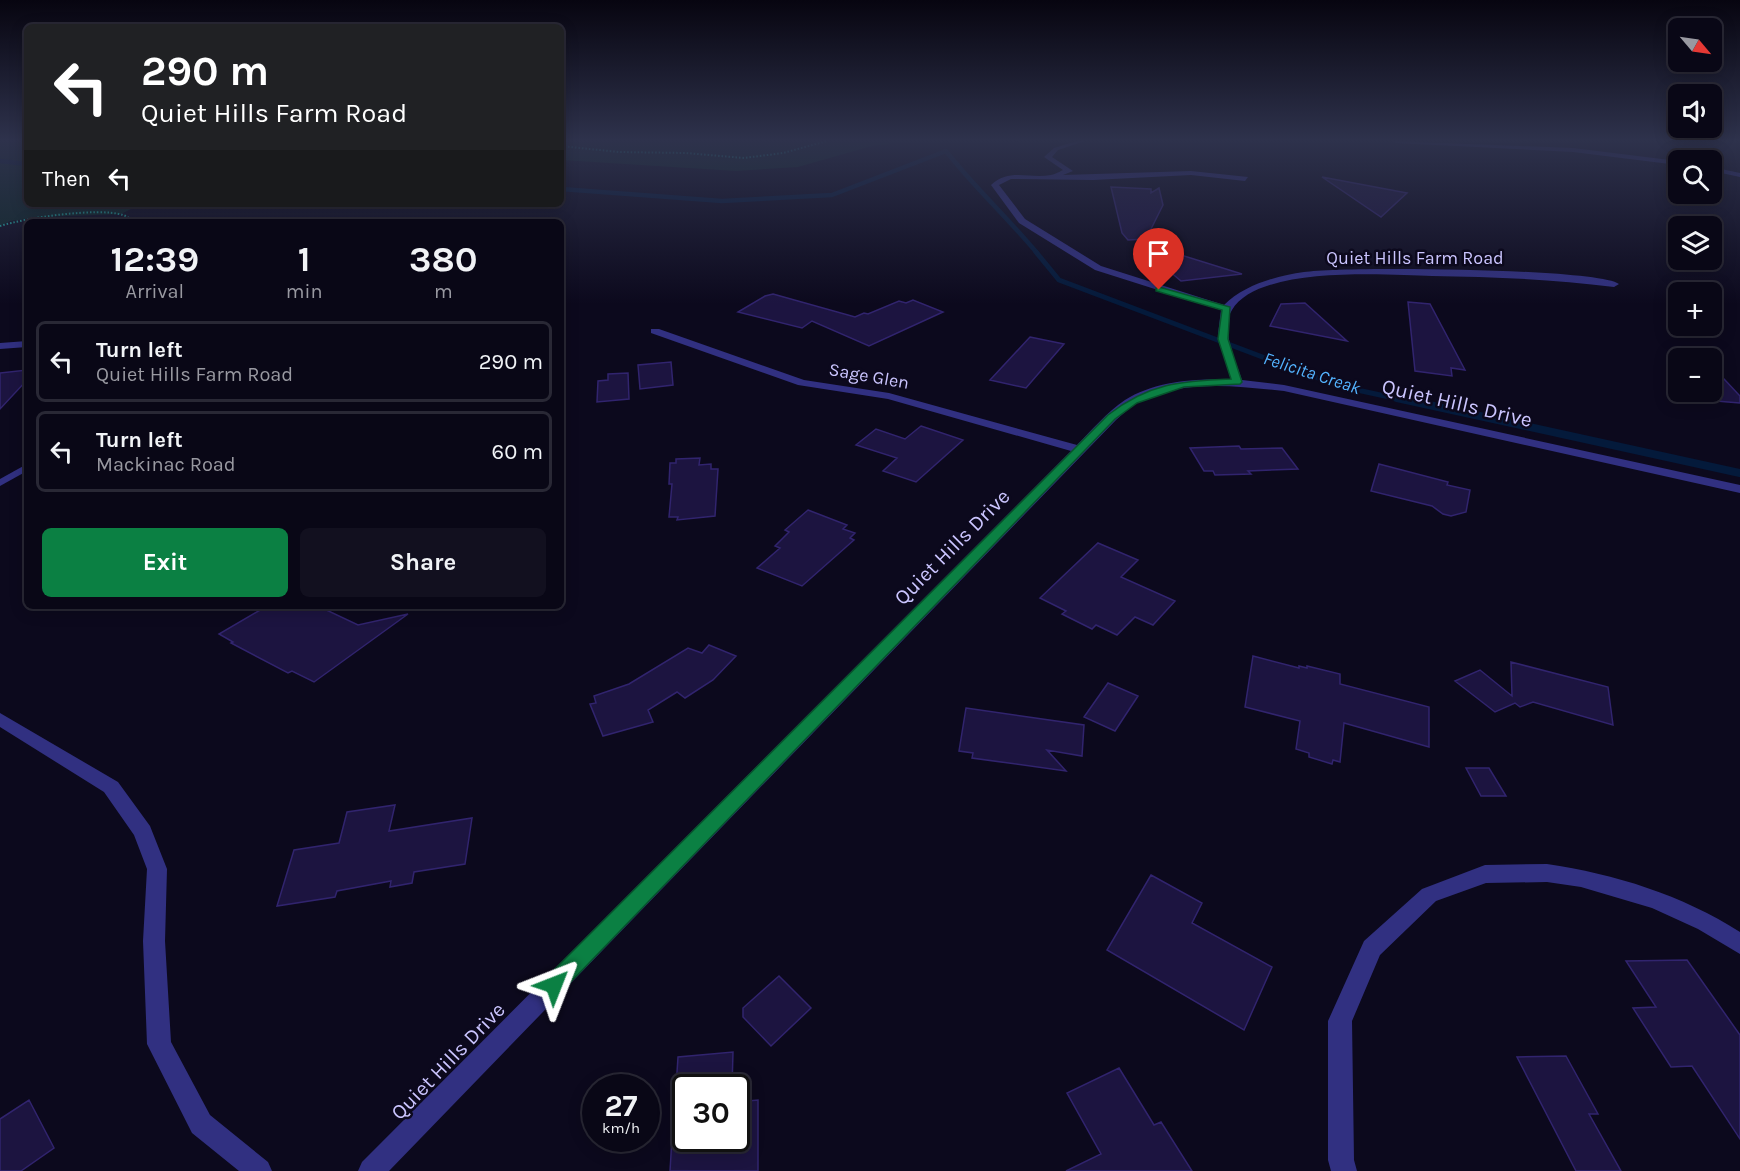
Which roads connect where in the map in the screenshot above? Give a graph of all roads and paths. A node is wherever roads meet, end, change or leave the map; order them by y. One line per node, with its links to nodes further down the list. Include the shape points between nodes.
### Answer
1 (1003, 196): 5 (street, via 1022,221 1098,268)
2 (130, 219): 3 (path, via 121,214 43,216)
3 (0, 226)
4 (1614, 284): 5 (street, Quiet Hills Farm Road, via 1546,276 1366,271 1304,275 1272,282 1237,299)
5 (1227, 309): 9 (street, via 1223,339)
6 (655, 331): 10 (street, Sage Glen, via 802,383 889,396)
7 (24, 344): 8 (street)
8 (0, 346)
9 (1237, 382): 10 (street, Quiet Hills Drive, via 1182,384 1133,400); 13 (street, Quiet Hills Drive, via 1284,388)
10 (1080, 450): 17 (street, Quiet Hills Drive)
11 (24, 469): 12 (lane)
12 (0, 483)
13 (1740, 489)
14 (0, 719): 16 (street, via 111,787 143,832 157,869 154,941 159,1044 201,1124)
15 (1740, 944): 18 (street, via 1706,922 1656,900 1581,878 1547,873 1485,874 1429,895 1372,948 1340,1021)
16 (259, 1171)
17 (371, 1171)
18 (1344, 1171)

